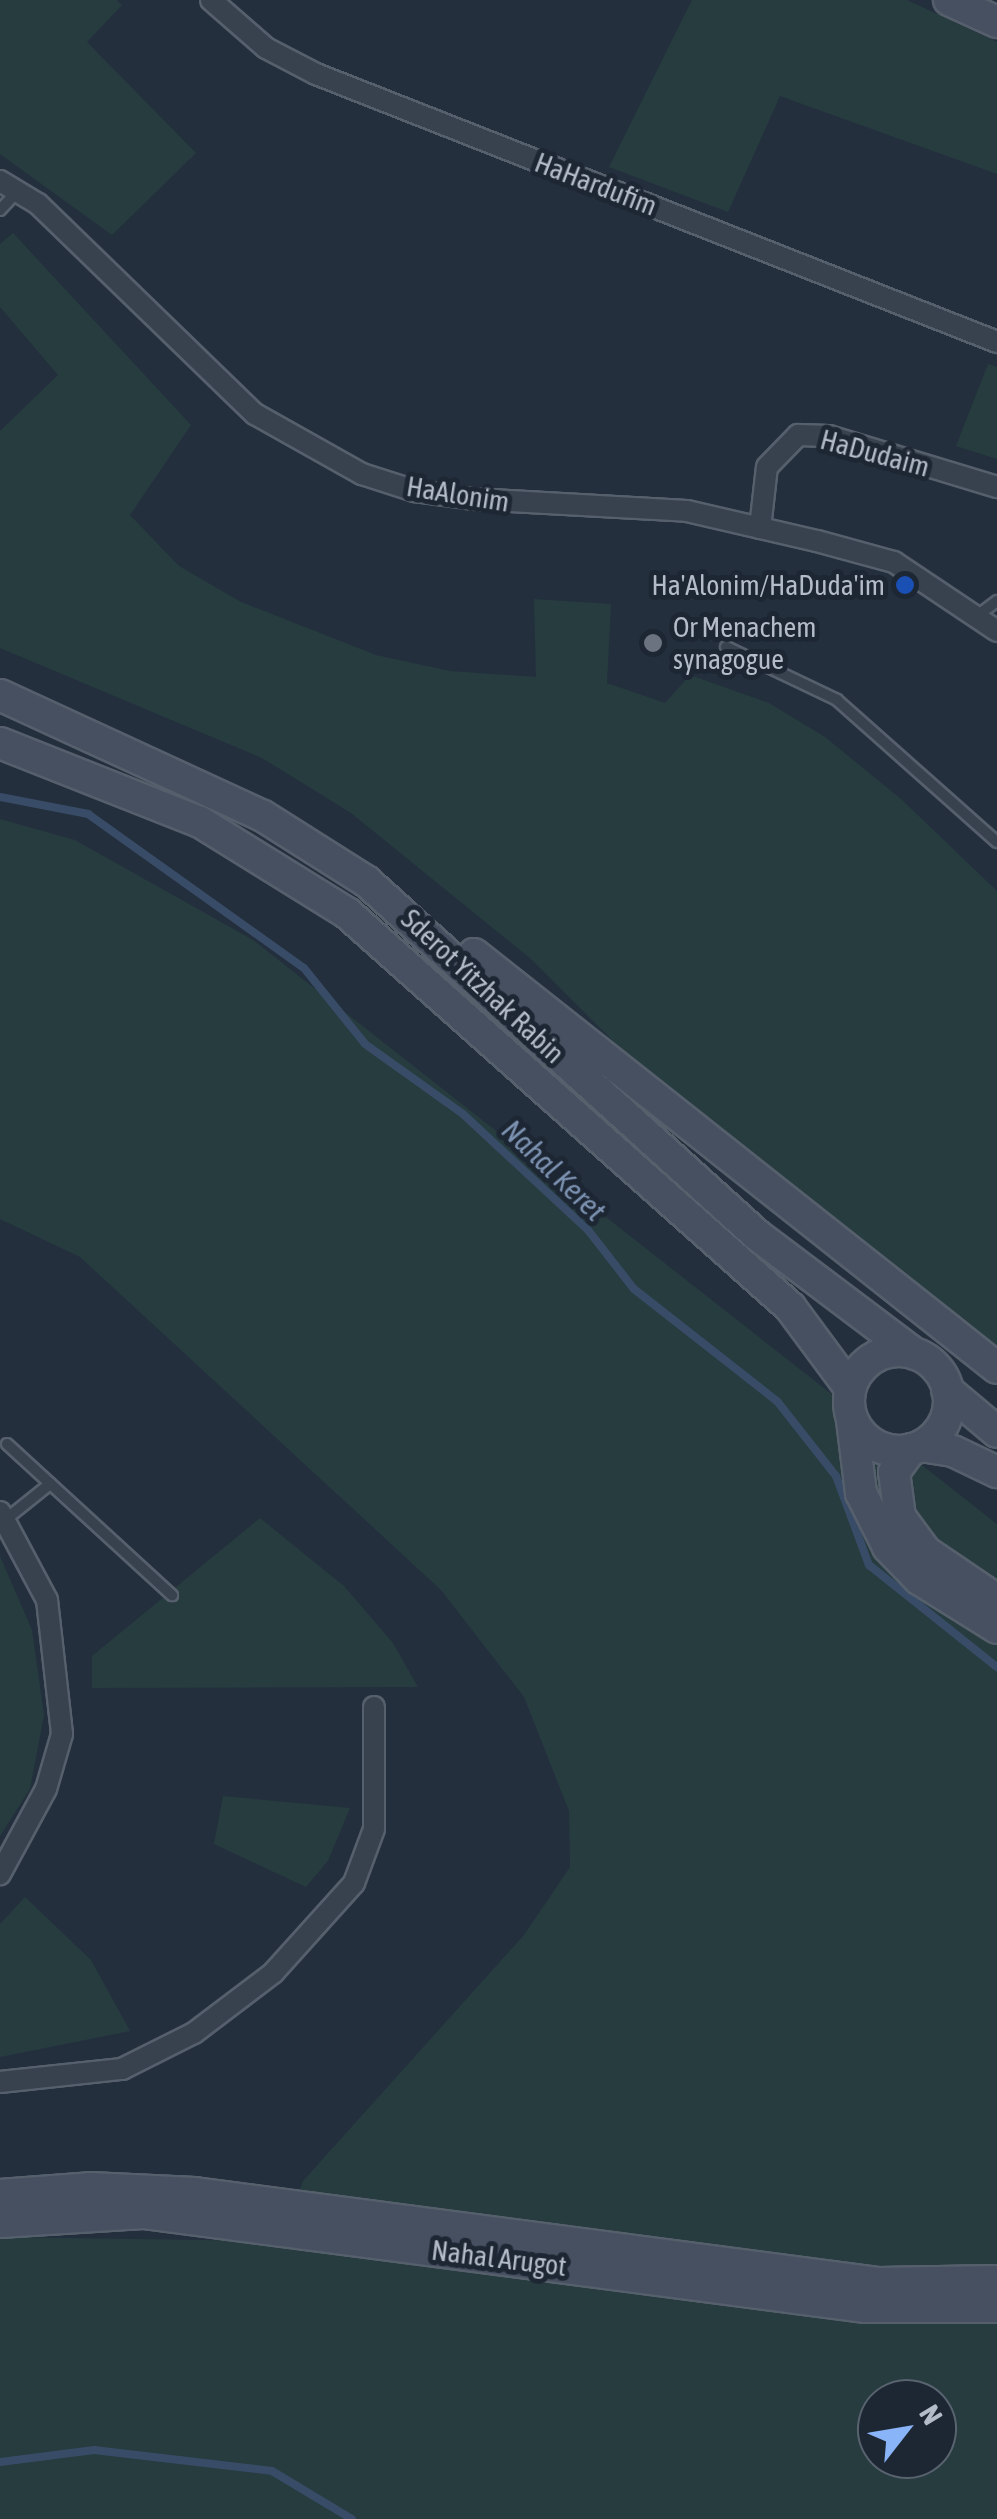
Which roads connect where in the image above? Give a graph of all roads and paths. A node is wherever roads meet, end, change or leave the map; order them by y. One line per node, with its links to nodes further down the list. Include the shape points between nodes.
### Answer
1 (210, 0): 6 (street, HaHardufim, via 266,48 316,74)
2 (949, 0): 3 (main road)
3 (997, 22)
4 (8, 186): 5 (lane); 8 (street, HaAlonim, via 90,252 202,369 255,414 362,474 435,494 557,508 687,512)
5 (0, 210)
6 (997, 342)
7 (997, 486): 8 (street, HaDudaim, via 829,436 798,435 767,467)
8 (760, 528): 10 (street, HaAlonim, via 894,562)
9 (997, 600): 10 (lane)
10 (976, 616): 11 (street, HaAlonim)
11 (997, 631)
12 (726, 648): 15 (lane, via 836,700)
13 (0, 695): 16 (main road, Sderot Yitzhak Rabin, via 263,816)
14 (0, 743): 19 (main road, Sderot Yitzhak Rabin, via 200,822 347,913 790,1308)
15 (997, 842)
16 (366, 881): 17 (main road, Sderot Yitzhak Rabin, via 757,1235); 18 (main road, via 439,927 563,1022)
17 (915, 1354): 19 (main road, via 883,1354 857,1373); 20 (main road, via 930,1362)
18 (997, 1368)
19 (850, 1388): 21 (main road)
20 (947, 1390): 22 (main road); 24 (main road, via 944,1423)
21 (852, 1420): 24 (main road, via 873,1444); 30 (main road, via 866,1510 888,1547 920,1579)
22 (997, 1432)
23 (7, 1444): 26 (lane)
24 (916, 1448): 25 (main road, via 953,1451); 29 (main road, via 894,1472 900,1517 926,1552)
25 (997, 1472)
26 (50, 1484): 27 (lane); 28 (lane)
27 (2, 1516): 32 (street, via 47,1600 62,1734 46,1789)
28 (172, 1595)
29 (997, 1600)
30 (997, 1628)
31 (374, 1707): 33 (street, via 378,1780 354,1883 272,1973 194,2033 122,2069)
32 (0, 1874)
33 (0, 2082)
34 (0, 2194): 36 (main road, Nahal Arugot, via 90,2188 195,2193 879,2283)
35 (0, 2222): 37 (main road, Nahal Arugot, via 158,2214 866,2306)
36 (997, 2281)
37 (997, 2307)

